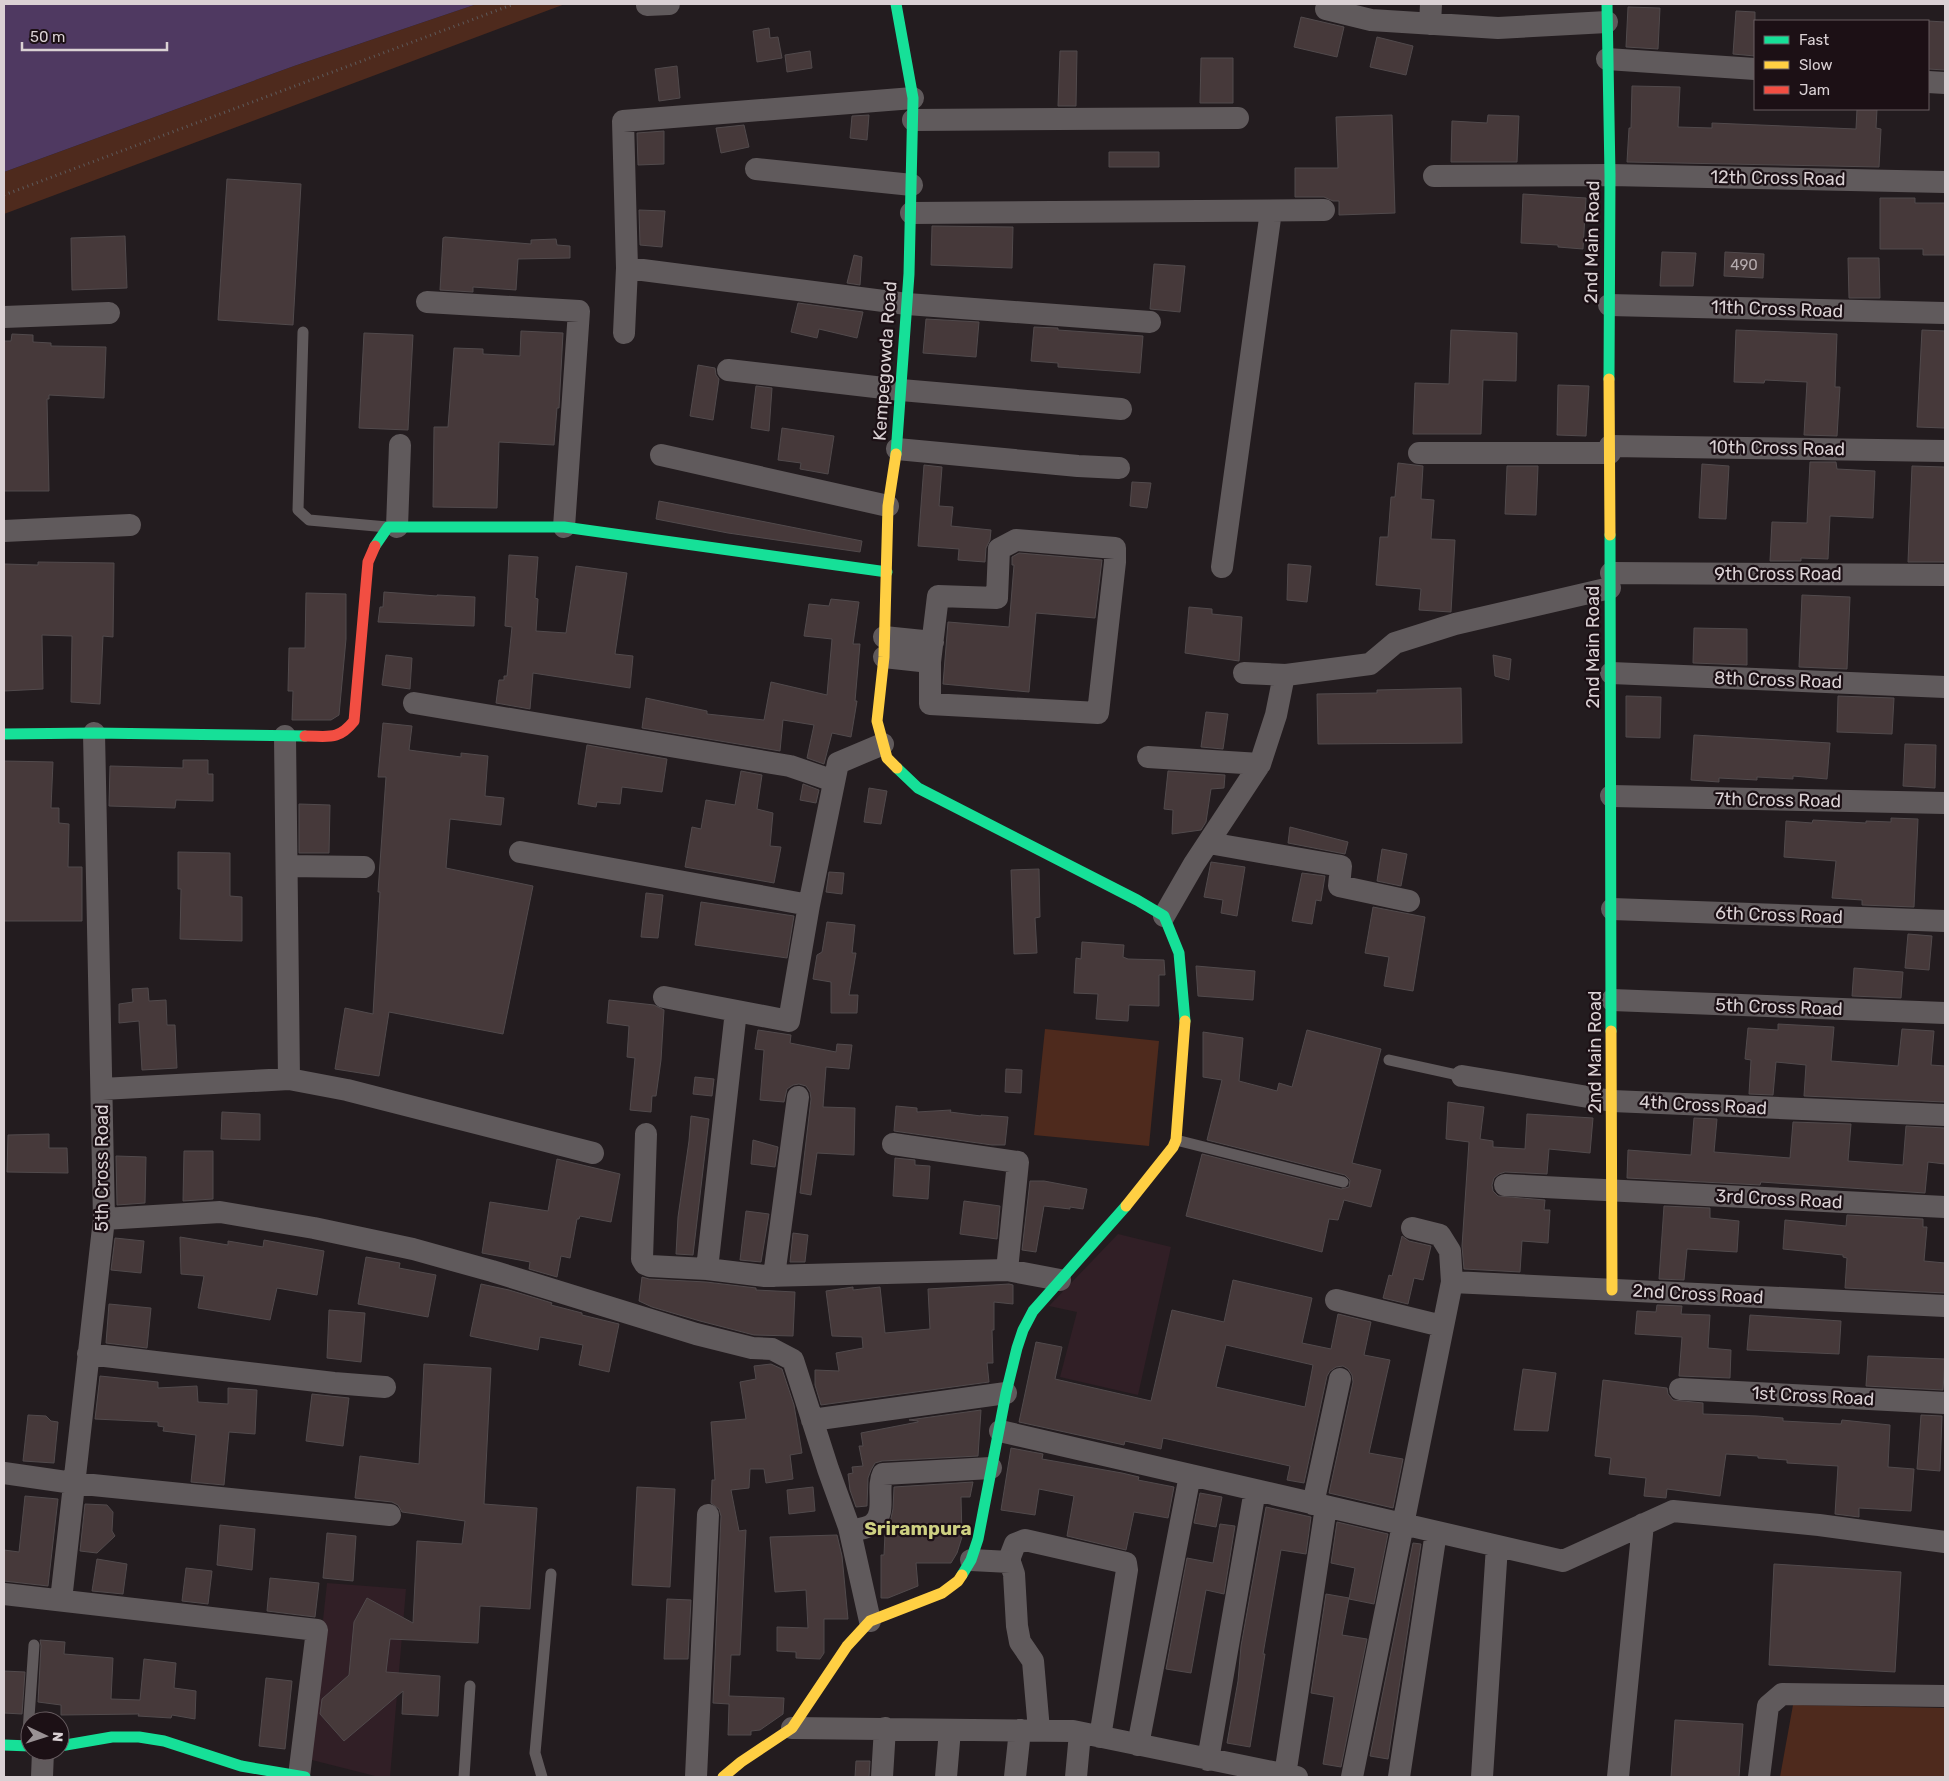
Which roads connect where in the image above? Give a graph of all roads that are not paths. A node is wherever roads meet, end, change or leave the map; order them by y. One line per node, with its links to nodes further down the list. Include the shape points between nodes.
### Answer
1 (896, 4): 9 (street, Kempegowda Road)
2 (1326, 9): 4 (street, via 1371,20)
3 (1607, 13): 4 (street, via 1498,28); 5 (street, 2nd Main Road)
4 (1430, 14)
5 (1607, 59): 6 (street); 13 (street, 2nd Main Road)
6 (1754, 69)
7 (1929, 82): 8 (street)
8 (1945, 83)
9 (913, 98): 11 (street, Kempegowda Road); 20 (street, via 624,121)
10 (1238, 118): 11 (street)
11 (913, 120): 16 (street, Kempegowda Road)
12 (756, 169): 16 (street)
13 (1610, 175): 14 (street, 12th Cross Road); 15 (street, 12th Cross Road); 23 (street, 2nd Main Road)
14 (1434, 176)
15 (1945, 182)
16 (912, 185): 19 (street, Kempegowda Road)
17 (1324, 210): 18 (street)
18 (1271, 211): 19 (street); 45 (street)
19 (911, 213): 22 (street, Kempegowda Road)
20 (627, 268): 22 (street); 29 (street)
21 (427, 302): 43 (street, via 579,311)
22 (907, 304): 27 (street); 31 (street, Kempegowda Road)
23 (1609, 304): 25 (street, 11th Cross Road); 35 (street, 2nd Main Road)
24 (110, 313): 26 (street)
25 (1945, 313)
26 (4, 317)
27 (1150, 322)
28 (303, 332): 42 (lane, via 298,510 308,520)
29 (624, 333)
30 (728, 370): 31 (street)
31 (901, 390): 32 (street); 34 (street, Kempegowda Road)
32 (1121, 409)
33 (400, 445): 42 (street)
34 (897, 449): 39 (street); 40 (street, Kempegowda Road)
35 (1610, 449): 36 (street, 10th Cross Road); 37 (street, 10th Cross Road); 48 (street, 2nd Main Road)
36 (1945, 451)
37 (1419, 452)
38 (661, 454): 40 (street)
39 (1119, 468)
40 (888, 506): 46 (street, Kempegowda Road)
41 (130, 525): 44 (street)
42 (393, 527): 43 (street); 58 (street, via 377,542 368,562 354,721 345,732 334,736)
43 (564, 527): 46 (street)
44 (4, 531)
45 (1222, 567)
46 (887, 572): 49 (street, Kempegowda Road)
47 (1945, 575): 48 (street, 9th Cross Road)
48 (1610, 580): 52 (street, 2nd Main Road); 53 (street, 9th Cross Road, via 1395,643 1370,664)
49 (884, 647): 50 (street); 59 (street, Kempegowda Road, via 877,721)
50 (932, 652): 50 (street, via 938,596 996,598 999,549 1016,540 1115,548 1098,713 930,704)
51 (1244, 673): 53 (street, 9th Cross Road)
52 (1611, 673): 54 (street, 8th Cross Road); 63 (street, 2nd Main Road)
53 (1284, 675): 61 (street, via 1276,715)
54 (1945, 686)
55 (414, 703): 62 (street, via 790,766)
56 (94, 733): 57 (street); 58 (street); 81 (street, 5th Cross Road)
57 (4, 734)
58 (285, 736): 67 (street)
59 (883, 744): 62 (street, via 838,763); 72 (street, via 887,758 918,788)
60 (1148, 757): 61 (street)
61 (1260, 764): 65 (street)
62 (834, 781): 70 (street)
63 (1611, 796): 64 (street, 7th Cross Road); 71 (street, 2nd Main Road)
64 (1945, 804)
65 (1209, 842): 69 (street, via 1341,866 1339,886); 72 (street)
66 (520, 852): 70 (street)
67 (287, 866): 68 (street); 80 (street)
68 (364, 867)
69 (1409, 900)
70 (809, 905): 76 (street, via 789,1021)
71 (1612, 909): 73 (street, 6th Cross Road); 75 (street, 2nd Main Road)
72 (1164, 916): 86 (street, via 1179,953 1185,1022)
73 (1945, 921)
74 (664, 997): 76 (street)
75 (1612, 1000): 77 (street, 5th Cross Road); 83 (street, 2nd Main Road)
76 (736, 1011): 95 (street)
77 (1945, 1013)
78 (1389, 1060): 79 (lane)
79 (1462, 1076): 83 (street, 4th Cross Road)
80 (289, 1079): 81 (street); 88 (street, via 347,1090)
81 (102, 1089): 93 (street, 5th Cross Road)
82 (798, 1096): 97 (street)
83 (1612, 1101): 84 (street, 4th Cross Road); 91 (street, 2nd Main Road)
84 (1945, 1115)
85 (646, 1134): 95 (street, via 642,1259 650,1266)
86 (1176, 1140): 89 (lane); 98 (street, via 1115,1220)
87 (893, 1144): 96 (street, via 1018,1162)
88 (593, 1153)
89 (1343, 1182)
90 (1505, 1185): 91 (street, 3rd Cross Road)
91 (1612, 1191): 92 (street, 3rd Cross Road); 100 (street, 2nd Main Road)
92 (1945, 1207)
93 (104, 1219): 104 (street, 5th Cross Road); 110 (street, via 220,1212 314,1228 492,1271 696,1334 752,1348 772,1349 793,1360)
94 (1412, 1228): 99 (street, via 1440,1235 1450,1251)
95 (707, 1269): 97 (street)
96 (1007, 1270): 97 (street); 98 (street)
97 (774, 1276)
98 (1060, 1280): 108 (street, via 1033,1311 1023,1330)
99 (1452, 1282): 100 (street, 2nd Cross Road); 103 (street)
100 (1612, 1290): 102 (street, 2nd Cross Road)
101 (1336, 1300): 103 (street)
102 (1945, 1306)
103 (1442, 1326): 120 (street)
104 (88, 1354): 106 (street, via 334,1384); 115 (street, 5th Cross Road)
105 (1340, 1378): 117 (street)
106 (385, 1387)
107 (1680, 1389): 109 (street, 1st Cross Road)
108 (1006, 1393): 110 (street); 111 (street)
109 (1945, 1403)
110 (812, 1420): 122 (street)
111 (1000, 1431): 112 (street); 114 (street)
112 (991, 1468): 122 (street, via 883,1474 877,1518 873,1524); 126 (street)
113 (4, 1473): 115 (street)
114 (1190, 1475): 116 (street); 143 (street)
115 (74, 1482): 118 (street); 130 (street, 5th Cross Road)
116 (1255, 1490): 117 (street); 145 (street)
117 (1320, 1505): 120 (street); 147 (street)
118 (390, 1515)
119 (708, 1515): 152 (street)
120 (1402, 1524): 123 (street); 158 (street)
121 (1643, 1524): 124 (street, via 1673,1511 1819,1525); 125 (street, via 1563,1561); 161 (street)
122 (850, 1531): 131 (street)
123 (1436, 1532): 125 (street); 159 (street)
124 (1945, 1542)
125 (1497, 1546): 160 (street)
126 (971, 1560): 127 (street); 131 (street, via 958,1581 942,1593)
127 (1010, 1562): 139 (street, via 1020,1642 1034,1661); 140 (street, via 1015,1544 1025,1540 1126,1563)
128 (551, 1574): 151 (lane, via 535,1753)
129 (4, 1594): 130 (street)
130 (61, 1600): 149 (street, via 317,1630)
131 (870, 1621): 136 (street, via 848,1646)
132 (34, 1645): 135 (lane)
133 (470, 1686): 150 (lane)
134 (1945, 1696): 162 (street, via 1782,1694 1768,1706)
135 (33, 1711)
136 (792, 1728): 137 (street); 153 (street)
137 (885, 1728): 138 (street); 154 (street)
138 (950, 1730): 139 (street); 155 (street)
139 (1029, 1730): 140 (street); 156 (street)
140 (1090, 1735): 143 (street); 157 (street)
141 (70, 1744): 149 (street, via 112,1737 138,1737 164,1741 241,1766)
142 (4, 1745): 144 (street)
143 (1138, 1745): 145 (street)
144 (20, 1747)
145 (1208, 1760): 147 (street)
146 (37, 1761): 148 (street)
147 (1291, 1776)
148 (42, 1777)
149 (302, 1777)
150 (464, 1777)
151 (542, 1777)
152 (696, 1777)
153 (723, 1777)
154 (882, 1777)
155 (946, 1777)
156 (1016, 1777)
157 (1076, 1777)
158 (1352, 1777)
159 (1399, 1777)
160 (1482, 1777)
161 (1618, 1777)
162 (1759, 1777)

